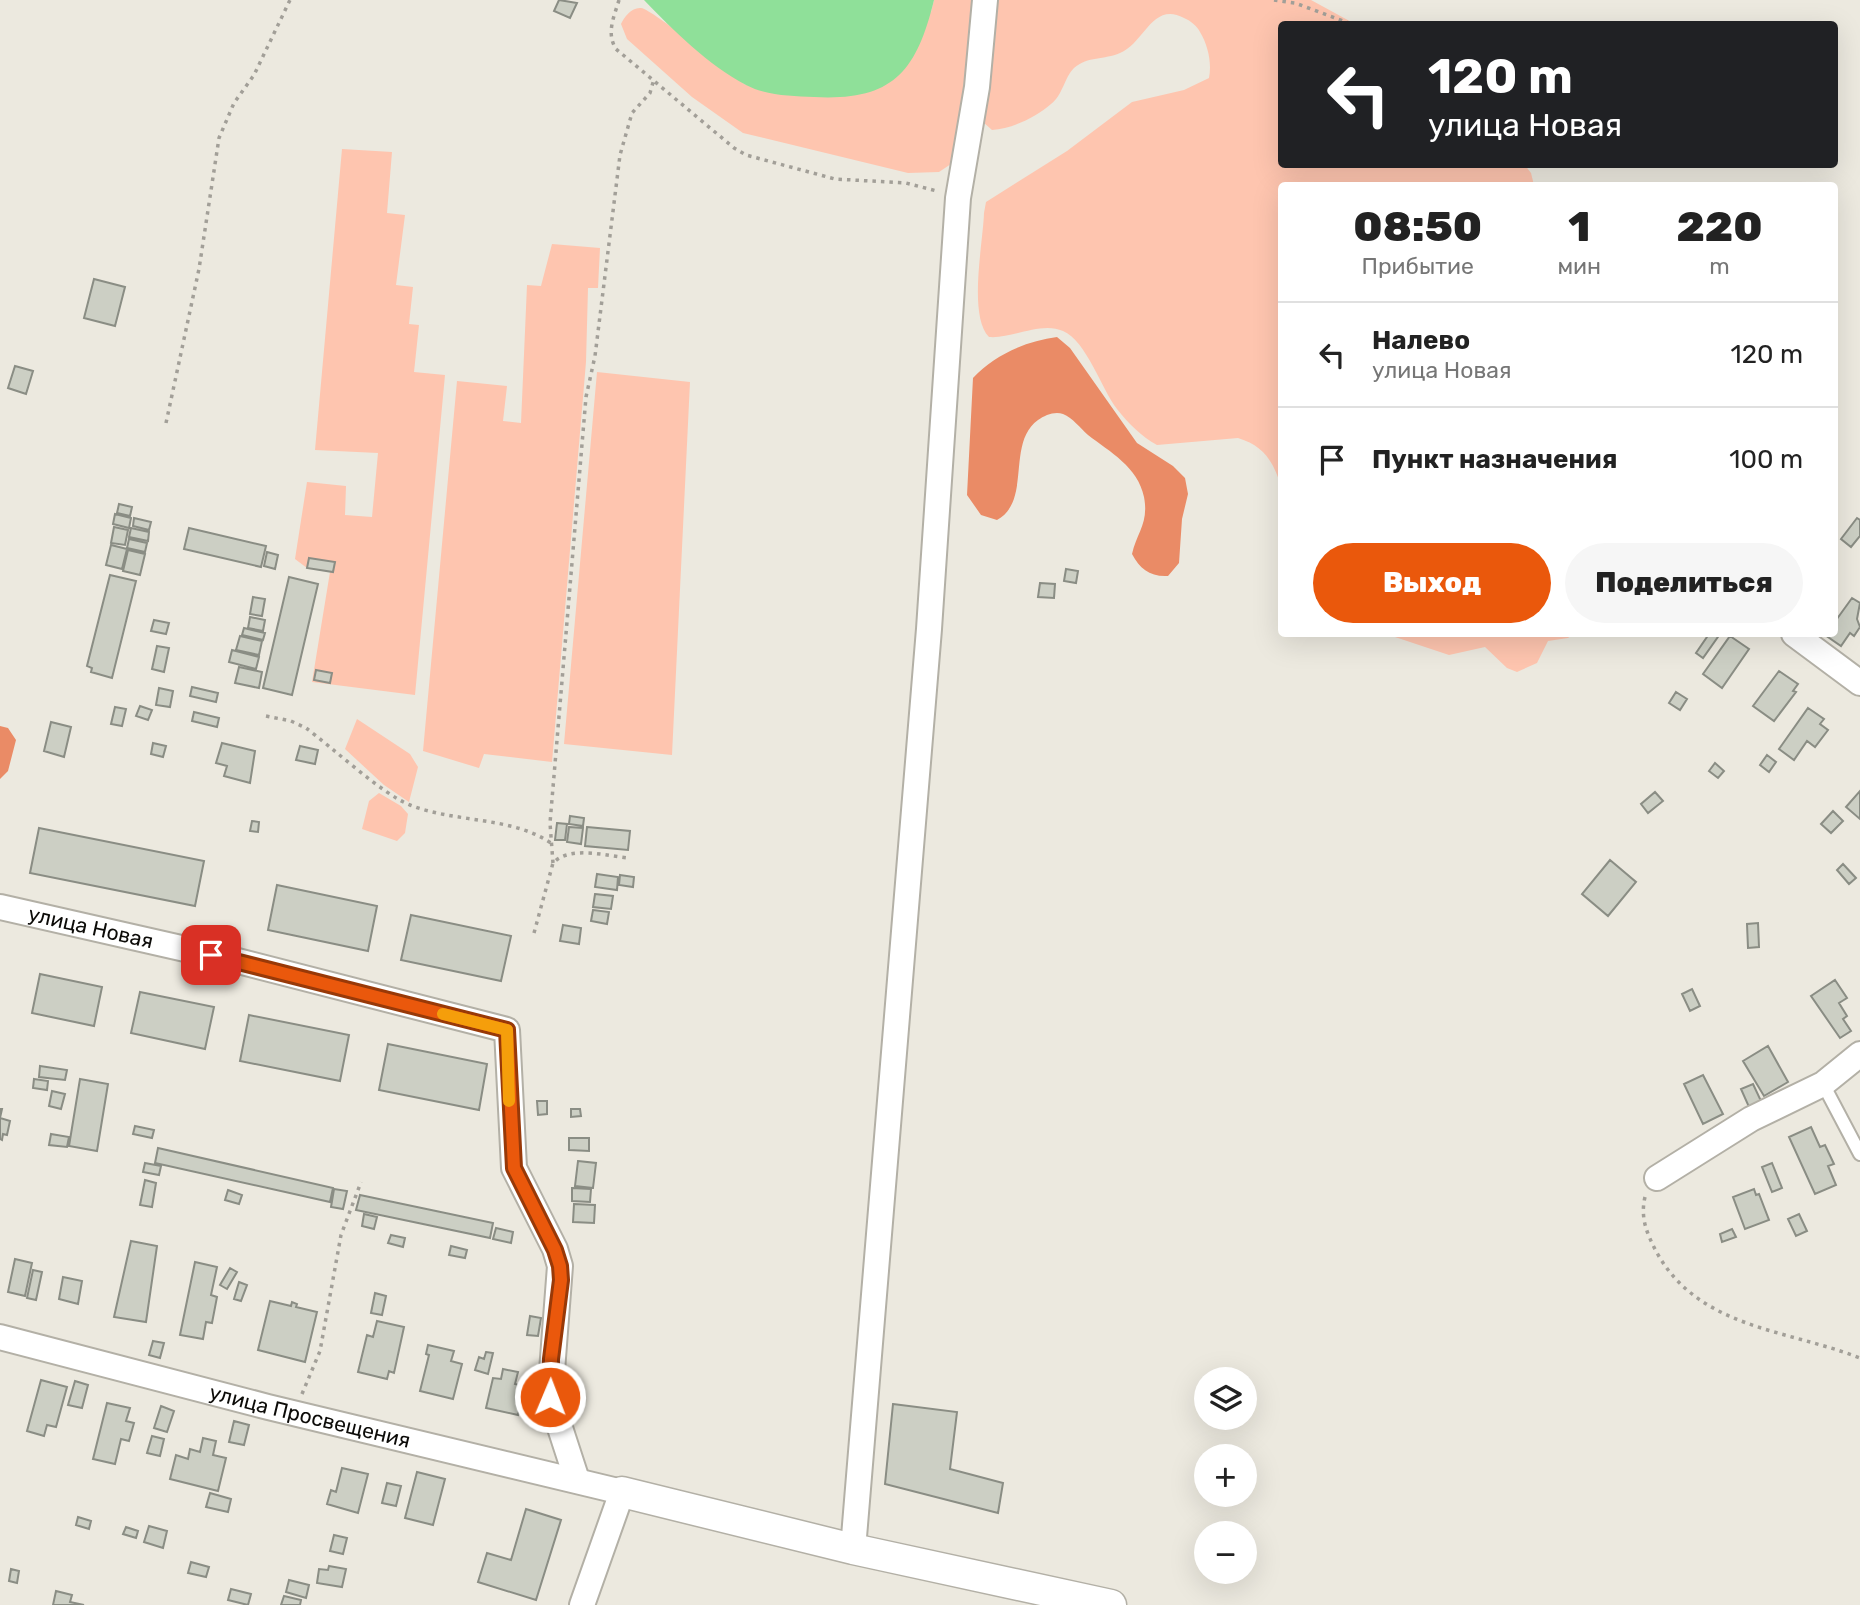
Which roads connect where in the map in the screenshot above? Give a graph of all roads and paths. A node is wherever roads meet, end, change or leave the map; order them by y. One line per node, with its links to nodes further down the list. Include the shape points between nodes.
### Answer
1 (290, 0): 8 (path, via 219,138 199,269)
2 (619, 0): 6 (path, via 611,40)
3 (985, 0): 7 (street, via 978,87)
4 (1273, 0): 5 (path)
5 (1343, 21)
6 (653, 79): 7 (path, via 746,155 835,179 906,183); 12 (path, via 650,93 632,113 620,155 586,397)
7 (958, 198): 27 (street, via 929,629)
8 (166, 424)
9 (1798, 637): 10 (street)
10 (1860, 683)
11 (266, 716): 12 (path, via 306,728 399,800 531,832)
12 (551, 844): 14 (path)
13 (629, 858): 14 (path, via 572,853)
14 (553, 863): 16 (path)
15 (0, 907): 25 (street, улица Новая, via 238,961 507,1030 514,1168 560,1266 550,1397)
16 (534, 933)
17 (1860, 1054): 18 (street)
18 (1824, 1084): 19 (lane); 20 (street, via 1751,1119)
19 (1860, 1154)
20 (1657, 1178): 23 (path, via 1646,1194 1642,1213 1649,1237 1685,1291 1714,1311)
21 (361, 1181): 24 (path, via 341,1235 320,1351)
22 (0, 1337): 24 (street, улица Просвещения)
23 (1860, 1358)
24 (292, 1413): 25 (street, улица Просвещения)
25 (577, 1480): 26 (street, улица Просвещения)
26 (622, 1492): 27 (street); 28 (street)
27 (853, 1549): 29 (street)
28 (582, 1605)
29 (1111, 1605)

